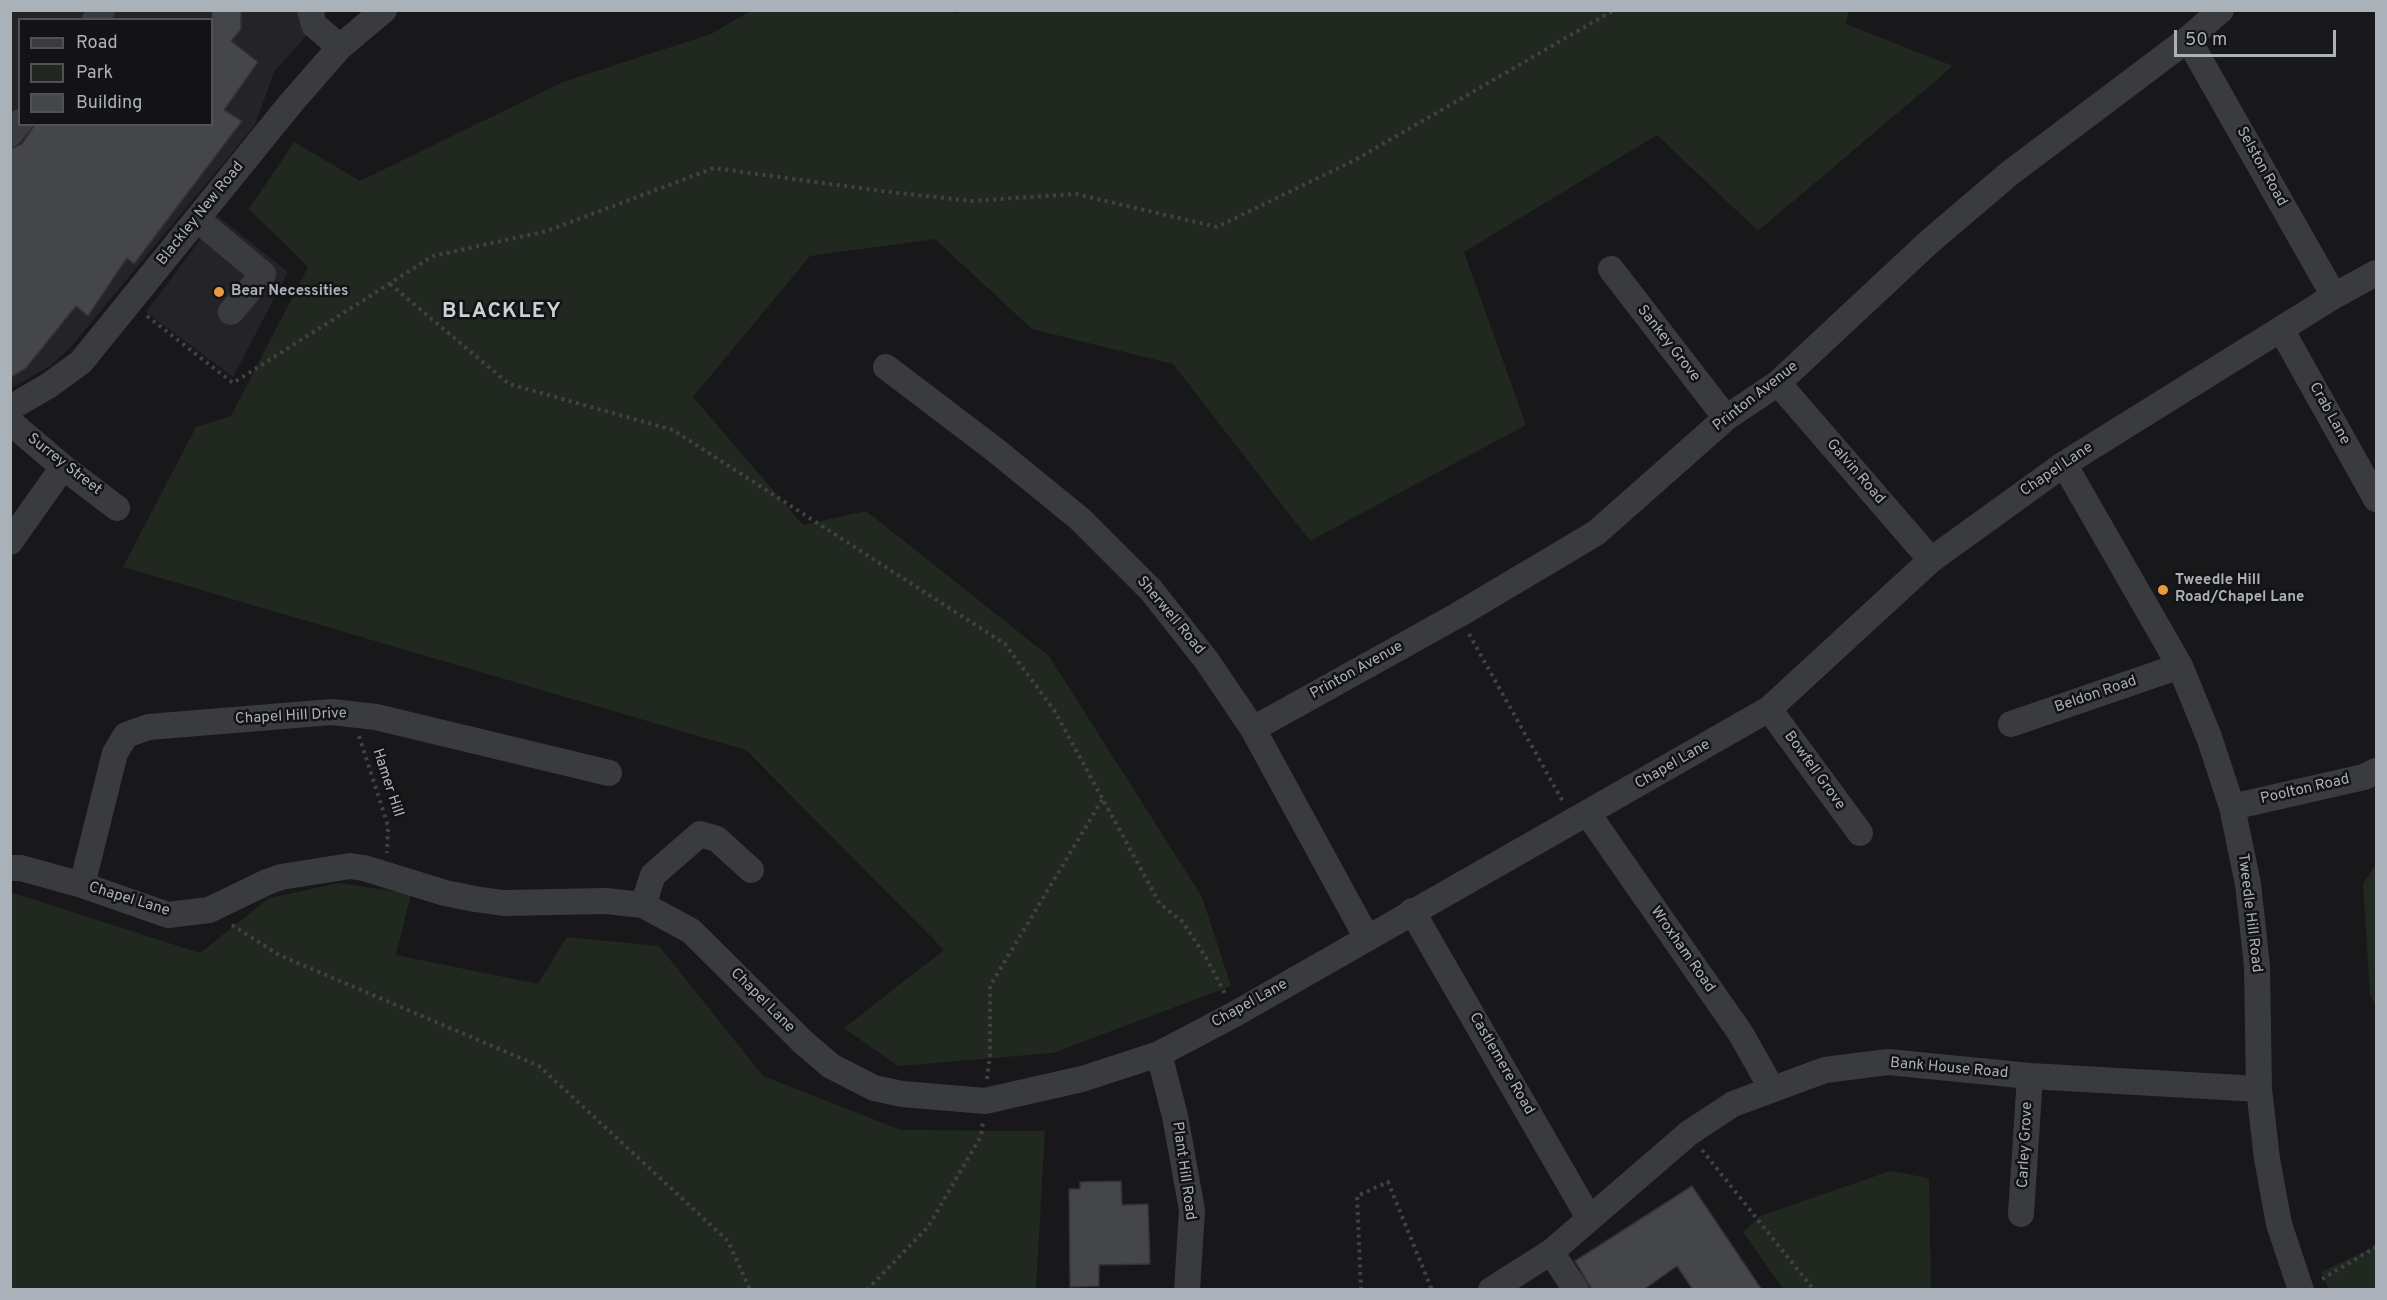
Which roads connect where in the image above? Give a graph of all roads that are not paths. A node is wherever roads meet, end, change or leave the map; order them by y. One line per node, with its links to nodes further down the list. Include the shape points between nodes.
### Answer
1 (310, 10): 5 (street, via 314,25)
2 (384, 10): 5 (street, Blackley New Road)
3 (2221, 10): 4 (street, Printon Avenue)
4 (2188, 39): 9 (street, Selston Road); 13 (street, Printon Avenue, via 2010,173 1929,242)
5 (340, 47): 6 (street, Blackley New Road)
6 (198, 220): 10 (street, via 263,274); 14 (street, Blackley New Road, via 81,362)
7 (1611, 269): 15 (street, Sankey Grove)
8 (2376, 273): 9 (street, Chapel Lane)
9 (2334, 296): 11 (street, Chapel Lane)
10 (231, 312)
11 (2281, 329): 17 (street, Chapel Lane); 19 (street, Crab Lane)
12 (886, 367): 26 (street, Sherwell Road, via 1080,519 1151,590 1207,661)
13 (1778, 384): 15 (street, Printon Avenue); 22 (street, Galvin Road)
14 (10, 408)
15 (1726, 418): 26 (street, Printon Avenue, via 1596,533)
16 (10, 422): 18 (street, Surrey Street)
17 (2064, 464): 22 (street, Chapel Lane); 23 (street, Tweedle Hill Road)
18 (63, 467): 20 (street, Surrey Street); 21 (street)
19 (2376, 499)
20 (117, 508)
21 (10, 542)
22 (1931, 560): 24 (street, Chapel Lane)
23 (2180, 666): 25 (street, Beldon Road); 29 (street, Tweedle Hill Road)
24 (1769, 710): 30 (street, Chapel Lane); 31 (street, Bowfell Grove)
25 (2011, 724)
26 (1252, 729): 37 (street, Sherwell Road)
27 (2376, 771): 29 (street, Poolton Road)
28 (609, 773): 34 (street, Chapel Hill Drive, via 376,717 332,712 149,727 126,735 115,753)
29 (2232, 807): 41 (street, Tweedle Hill Road, via 2248,884 2257,966)
30 (1581, 817): 36 (street, Chapel Lane); 40 (street, Wroxham Road, via 1741,1034)
31 (1860, 833)
32 (10, 868): 34 (street, Chapel Lane)
33 (751, 870): 35 (street, via 717,839 700,834 653,875)
34 (82, 885): 35 (street, Chapel Lane, via 168,915 209,910 267,882 293,875 350,866 445,893 503,903)
35 (643, 904): 38 (street, Chapel Lane, via 698,938 831,1066 874,1088 985,1101 1082,1079)
36 (1412, 911): 37 (street, Chapel Lane); 43 (street, Castlemere Road)
37 (1367, 938): 38 (street, Chapel Lane)
38 (1159, 1054): 46 (street, Plant Hill Road, via 1176,1116 1192,1210)
39 (2030, 1076): 40 (street, Bank House Road, via 1888,1062 1825,1070); 41 (street, Bank House Road); 42 (street, Carley Grove)
40 (1772, 1089): 43 (street, Bank House Road, via 1733,1104 1689,1133)
41 (2259, 1089): 45 (street, Tweedle Hill Road, via 2278,1224)
42 (2021, 1214)
43 (1589, 1218): 44 (street, Bank House Road)
44 (1551, 1252): 47 (street, Bank House Road); 48 (street)
45 (2306, 1287)
46 (1187, 1290)
47 (1491, 1290)
48 (1576, 1290)

